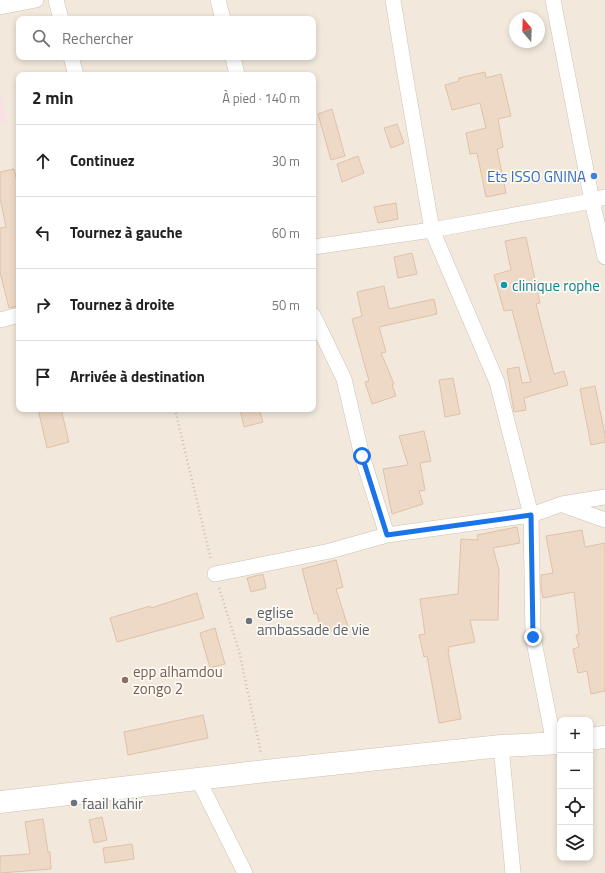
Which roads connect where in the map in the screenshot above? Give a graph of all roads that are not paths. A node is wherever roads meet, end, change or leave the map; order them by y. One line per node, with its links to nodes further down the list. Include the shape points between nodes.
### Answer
1 (36, 0): 6 (street)
2 (56, 0): 7 (street)
3 (218, 0): 8 (street)
4 (393, 0): 14 (street)
5 (553, 0): 13 (street)
6 (0, 7)
7 (60, 16)
8 (222, 16)
9 (72, 60): 11 (street)
10 (234, 60): 12 (street)
11 (75, 72)
12 (236, 72)
13 (598, 199): 14 (street); 16 (street)
14 (432, 230): 15 (street); 22 (street, via 496,382)
15 (316, 247)
16 (605, 257)
17 (16, 316): 18 (street)
18 (0, 320)
19 (316, 322): 24 (street, via 344,379 362,456)
20 (605, 497): 21 (street)
21 (562, 504): 22 (street); 23 (street)
22 (531, 515): 24 (street); 28 (street, via 533,637)
23 (605, 520)
24 (387, 535): 25 (street, via 330,551)
25 (215, 574)
26 (605, 737): 27 (street)
27 (593, 739)
28 (557, 743): 29 (street)
29 (501, 746): 30 (street); 33 (street)
30 (198, 779): 31 (street); 32 (street)
31 (0, 802)
32 (245, 873)
33 (513, 873)

